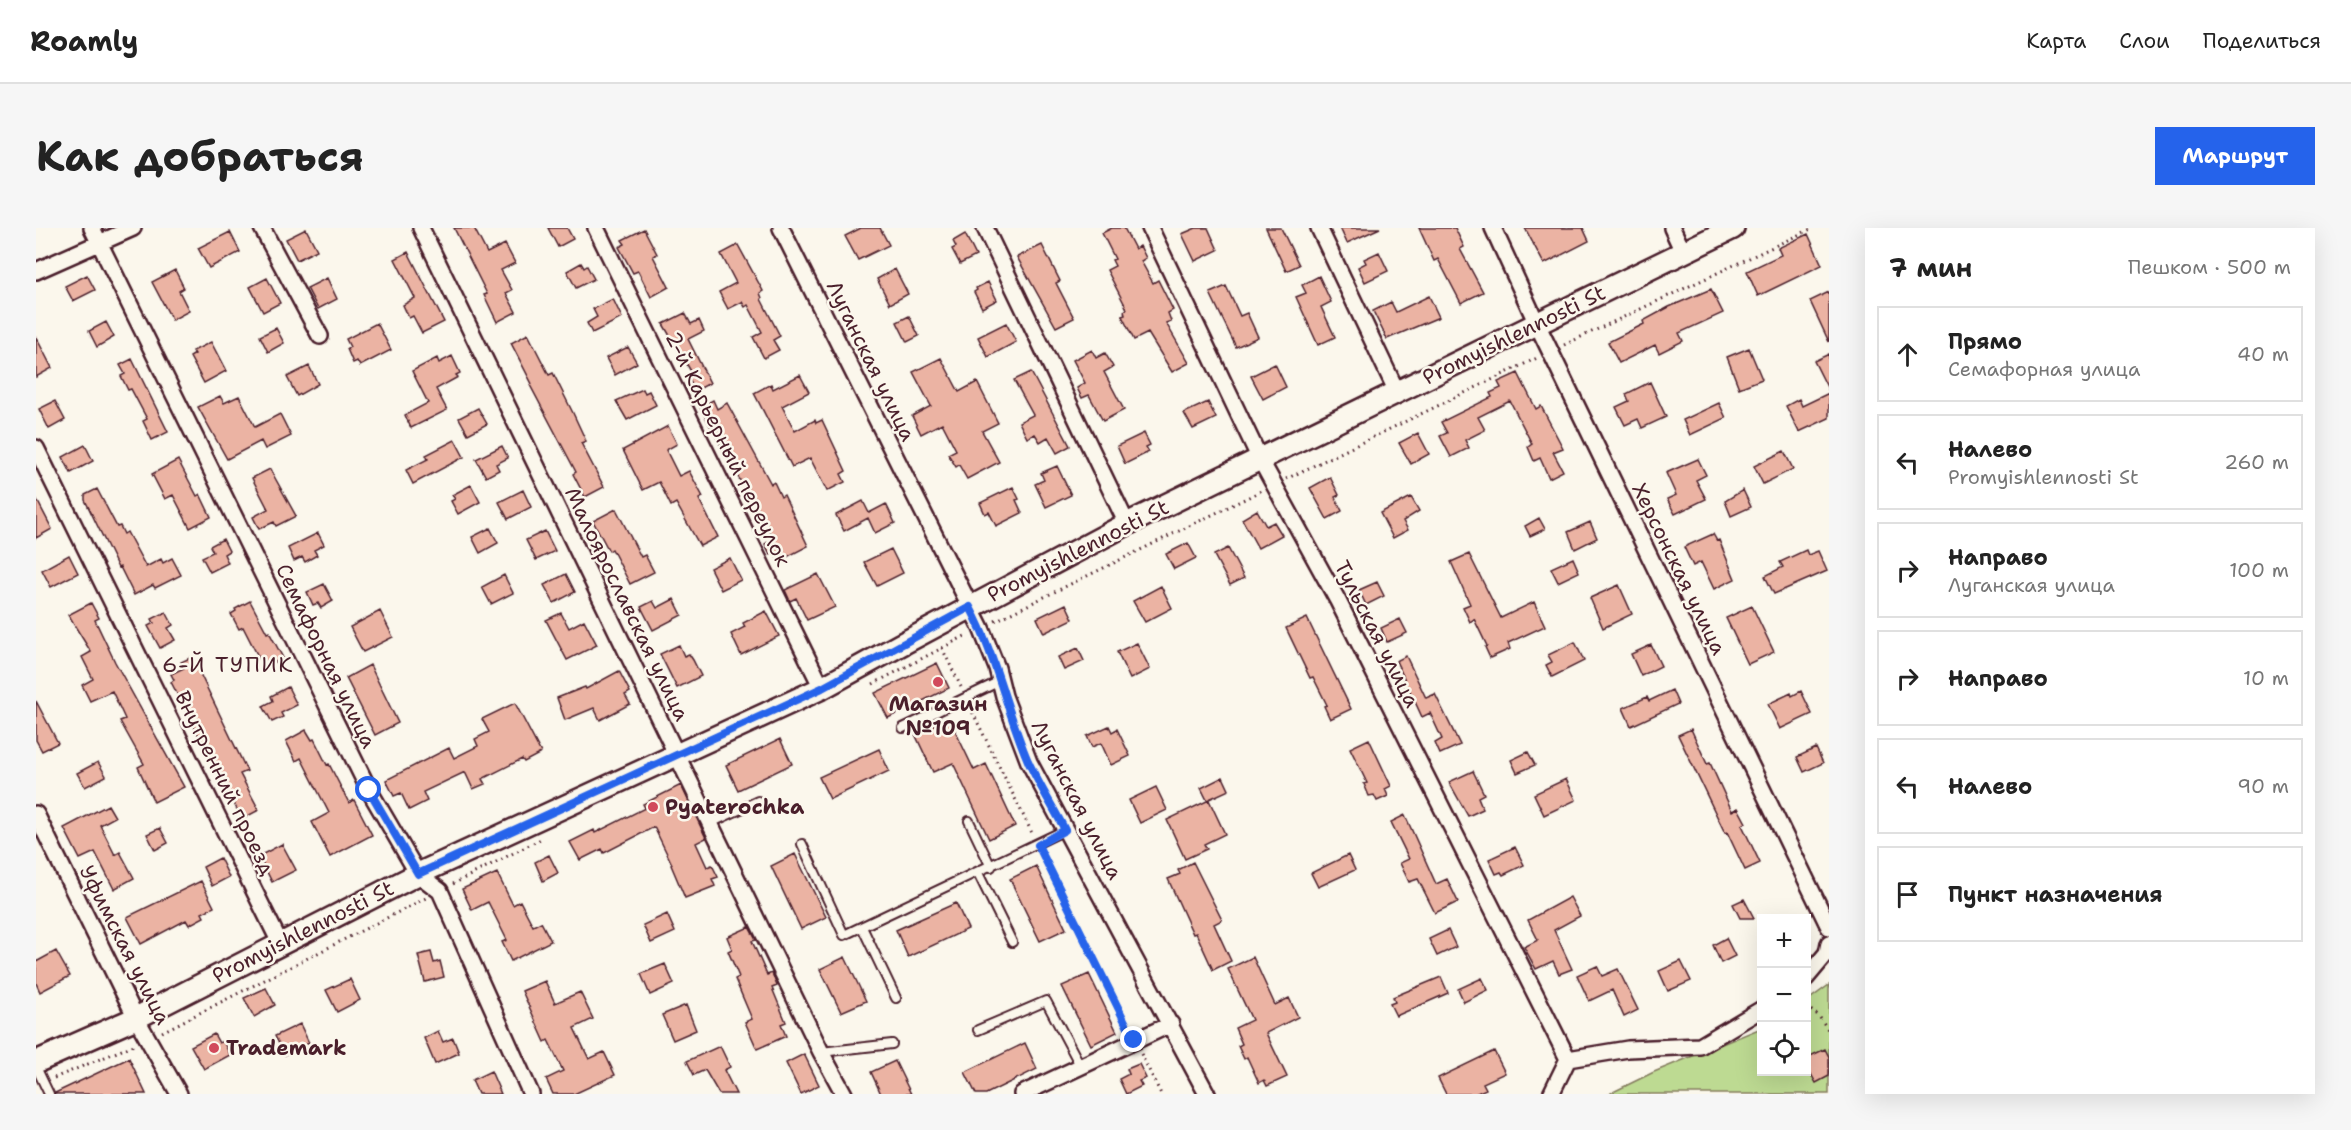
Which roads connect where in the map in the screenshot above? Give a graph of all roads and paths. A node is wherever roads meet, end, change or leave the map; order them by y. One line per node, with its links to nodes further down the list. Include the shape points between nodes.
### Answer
1 (92, 228): 14 (street, Семафорная улица)
2 (133, 228): 14 (street)
3 (262, 228): 18 (street)
4 (421, 228): 33 (street, Малоярославская улица)
5 (596, 228): 30 (street, 2-й Карьерный переулок)
6 (781, 228): 25 (street, Луганская улица)
7 (985, 228): 24 (street)
8 (1150, 228): 22 (street, Тульская улица)
9 (1319, 228): 20 (street)
10 (1492, 228): 17 (street, Херсонская улица)
11 (1672, 228): 15 (street)
12 (1732, 228): 15 (main road, Promyishlennosti St)
13 (1813, 228): 19 (path)
14 (99, 243): 16 (street); 44 (street, Семафорная улица, via 369,790)
15 (1683, 252): 17 (main road, Promyishlennosti St)
16 (36, 271)
17 (1537, 324): 19 (street, Херсонская улица); 20 (main road, Promyishlennosti St)
18 (320, 336)
19 (1550, 351): 23 (path); 47 (street, Херсонская улица)
20 (1397, 392): 22 (main road, Promyishlennosti St)
21 (36, 448): 49 (street, Внутренний проезд)
22 (1260, 459): 23 (street, Тульская улица); 24 (main road, Promyishlennosti St)
23 (1274, 485): 26 (path); 63 (street, Тульская улица, via 1338,601)
24 (1127, 524): 25 (main road, Promyishlennosti St)
25 (970, 607): 26 (street, Луганская улица); 30 (main road, Promyishlennosti St)
26 (981, 628): 27 (path); 28 (street, Луганская улица)
27 (942, 648): 29 (path); 31 (path)
28 (1000, 681): 31 (lane); 38 (street, Луганская улица, via 1029,762)
29 (873, 684)
30 (822, 688): 33 (main road, Promyishlennosti St)
31 (966, 697): 32 (lane); 41 (path)
32 (903, 728)
33 (676, 755): 37 (street, Малоярославская улица); 44 (main road, Promyishlennosti St)
34 (758, 801): 37 (lane)
35 (36, 814): 55 (street, Уфимская улица)
36 (969, 820): 42 (lane)
37 (710, 823): 62 (street, Малоярославская улица)
38 (1065, 830): 41 (lane); 56 (street, Луганская улица)
39 (546, 837): 45 (path)
40 (802, 844): 46 (lane, via 844,935)
41 (1038, 845): 42 (lane); 60 (path)
42 (991, 867): 43 (lane)
43 (978, 873): 46 (lane); 48 (lane)
44 (418, 874): 45 (street, Семафорная улица); 49 (main road, Promyishlennosti St)
45 (440, 891): 59 (path); 70 (street, Семафорная улица)
46 (862, 927): 52 (lane)
47 (1829, 927)
48 (1012, 942)
49 (280, 943): 55 (main road, Promyishlennosti St)
50 (1829, 943): 51 (street, via 1827,953)
51 (1811, 972)
52 (896, 998)
53 (1811, 1010): 58 (path)
54 (1757, 1011): 63 (street, via 1700,1046 1628,1049)
55 (136, 1018): 59 (street, Уфимская улица); 64 (main road, Promyishlennosti St)
56 (1171, 1024): 60 (street); 74 (street, Луганская улица)
57 (978, 1030): 65 (lane, via 1046,1001)
58 (1829, 1031)
59 (148, 1039): 67 (path); 69 (street, Уфимская улица)
60 (1134, 1040): 65 (street); 73 (path)
61 (892, 1044): 62 (lane)
62 (821, 1052): 71 (street, Малоярославская улица)
63 (1568, 1059): 75 (street)
64 (36, 1062)
65 (1080, 1065): 72 (street)
66 (36, 1067): 67 (lane)
67 (44, 1082): 68 (lane)
68 (49, 1094)
69 (179, 1094)
70 (531, 1094)
71 (844, 1094)
72 (1022, 1094)
73 (1161, 1094)
74 (1207, 1094)
75 (1551, 1094)

